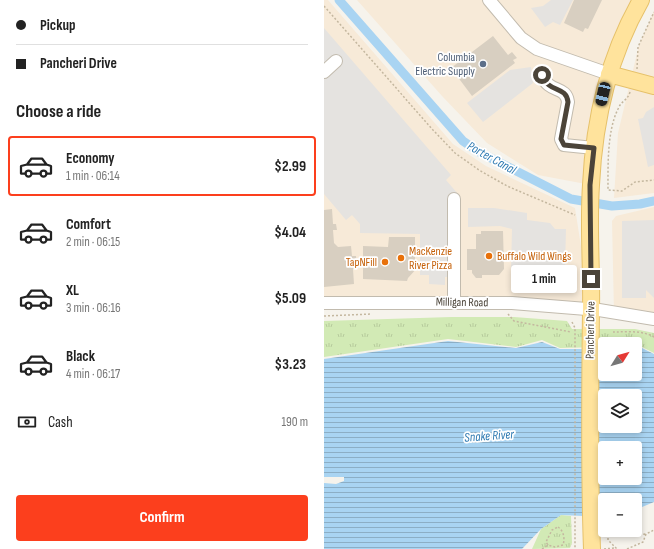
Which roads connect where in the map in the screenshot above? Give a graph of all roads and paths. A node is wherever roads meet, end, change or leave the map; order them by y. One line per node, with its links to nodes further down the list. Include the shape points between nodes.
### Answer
1 (489, 0): 8 (street, via 521,38 537,49)
2 (641, 0): 8 (main road, Pancheri Drive, via 630,20)
3 (324, 6): 17 (path, via 455,153 507,186)
4 (654, 12): 6 (path, via 638,47)
5 (336, 61): 7 (street)
6 (637, 68)
7 (324, 72)
8 (609, 74): 10 (main road); 14 (main road, Pancheri Drive, via 597,119)
9 (542, 75): 14 (street, via 548,86 567,96 561,139 564,145)
10 (654, 86)
11 (629, 96): 13 (path)
12 (621, 100): 13 (path)
13 (625, 101): 15 (path, via 618,108 614,120 609,150 608,190 622,190 635,182)
14 (594, 148): 17 (main road, Pancheri Drive)
15 (654, 180)
16 (454, 199): 18 (street)
17 (583, 216): 20 (main road, Pancheri Drive)
18 (454, 302): 19 (street, Milligan Road); 20 (street, Milligan Road, via 512,303)
19 (324, 303)
20 (595, 310): 22 (street, Milligan Road); 27 (main road, Pancheri Drive)
21 (508, 314): 24 (path, via 514,321)
22 (654, 319)
23 (572, 322): 27 (path)
24 (571, 332)
25 (612, 332): 26 (path, via 632,332)
26 (654, 337)
27 (582, 338): 28 (main road, Pancheri Drive); 28 (path)
28 (583, 524): 36 (path); 37 (main road, Pancheri Drive)
29 (654, 530): 31 (path)
30 (642, 534): 31 (path)
31 (646, 534): 40 (path, via 643,542)
32 (608, 537): 34 (path)
33 (548, 545): 33 (path, via 563,545 562,529 558,527 549,534 546,542); 35 (path)
34 (614, 548): 38 (path); 39 (path)
35 (542, 549)
36 (575, 549)
37 (592, 549)
38 (603, 549)
39 (617, 549)
40 (628, 549)

